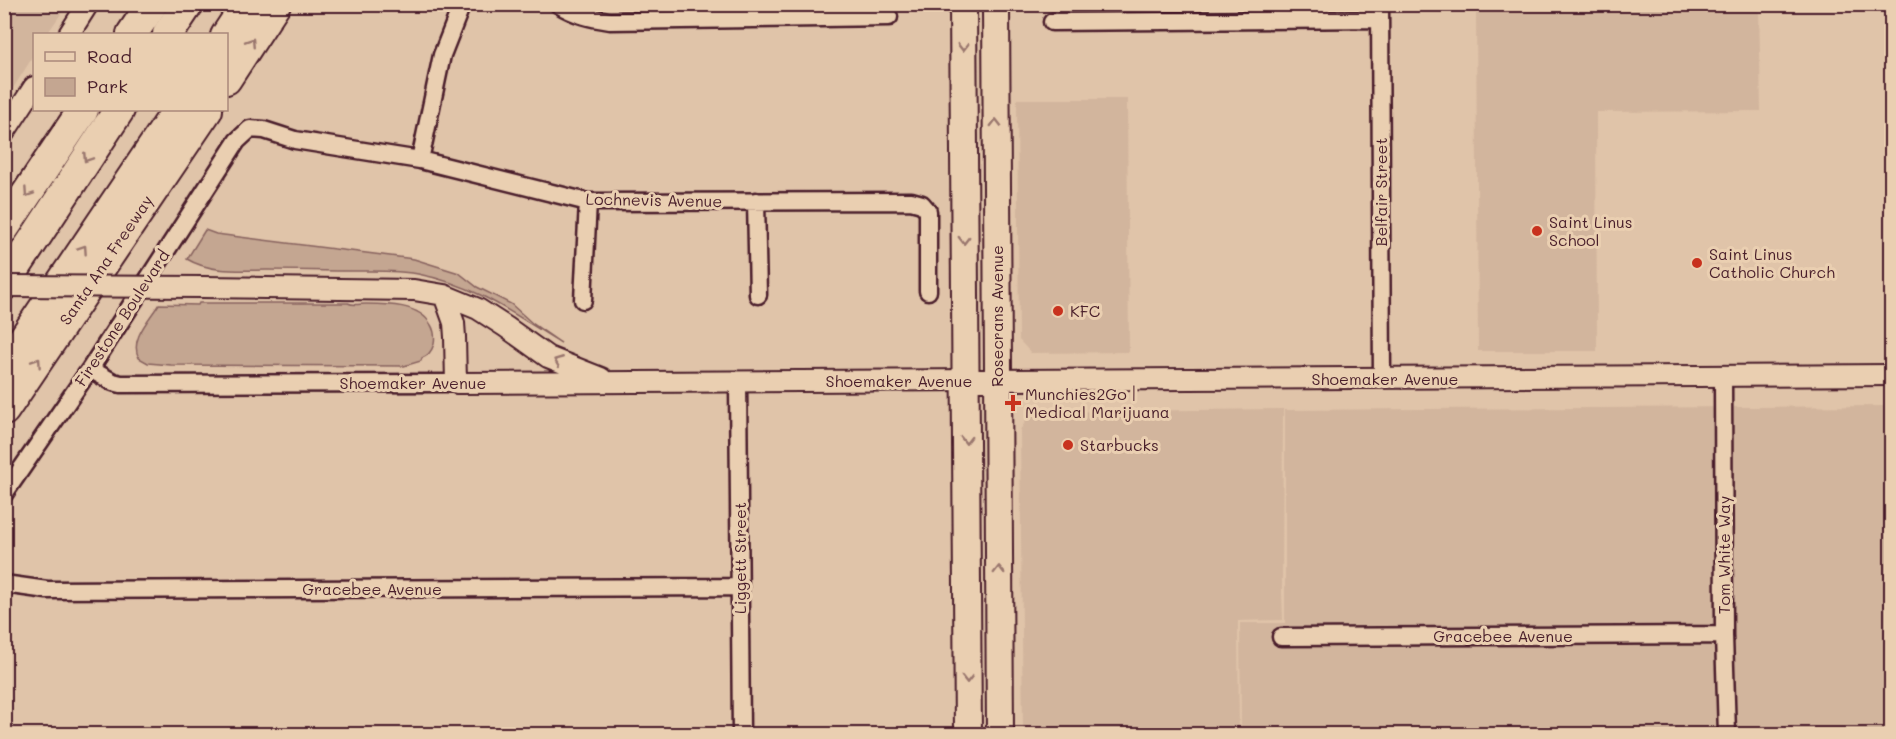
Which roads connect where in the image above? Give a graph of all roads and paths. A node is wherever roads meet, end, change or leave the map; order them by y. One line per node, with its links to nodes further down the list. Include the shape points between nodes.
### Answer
1 (88, 4): 13 (street)
2 (152, 4): 14 (highway)
3 (188, 4): 15 (highway)
4 (247, 4): 16 (highway)
5 (275, 4): 17 (highway, one-way to 5)
6 (462, 4): 25 (street, via 442,55)
7 (558, 4): 11 (street, via 588,18 610,21)
8 (963, 4): 39 (main road, Rosecrans Avenue, one-way to 39)
9 (996, 4): 40 (main road, Rosecrans Avenue, one-way to 9)
10 (1380, 12): 12 (street); 38 (street, Belfair Street)
11 (889, 17)
12 (1052, 22)
13 (70, 33)
14 (133, 33)
15 (169, 33)
16 (228, 33)
17 (228, 76)
18 (33, 89): 23 (street)
19 (82, 111): 28 (highway, one-way to 28)
20 (118, 111): 29 (highway, one-way to 29)
21 (177, 111): 34 (highway, one-way to 21)
22 (206, 111): 44 (highway, Santa Ana Freeway, one-way to 22)
23 (4, 134)
24 (237, 141): 25 (street, Lochnevis Avenue, via 250,129 264,130 295,140); 35 (street, Firestone Boulevard)
25 (420, 160): 27 (street, Lochnevis Avenue)
26 (756, 201): 27 (street, Lochnevis Avenue); 30 (street, Lochnevis Avenue, via 898,200 922,204 928,212); 32 (street)
27 (588, 202): 33 (street)
28 (4, 228)
29 (4, 286): 31 (street, bridge, via 414,290)
30 (928, 291)
31 (444, 295): 41 (street, one-way to 31, via 548,357 478,309); 43 (street, via 454,323)
32 (758, 295)
33 (583, 300)
34 (4, 368)
35 (90, 369): 43 (street, Shoemaker Avenue, via 121,384); 45 (street, Firestone Boulevard)
36 (1892, 375): 37 (street, Shoemaker Avenue)
37 (1723, 376): 38 (street, Shoemaker Avenue); 50 (street, Tom White Way)
38 (1382, 379): 40 (street, Shoemaker Avenue)
39 (965, 381): 40 (street, Shoemaker Avenue); 42 (street, Shoemaker Avenue); 48 (main road, Rosecrans Avenue, one-way to 48)
40 (997, 381): 49 (main road, Rosecrans Avenue, one-way to 40)
41 (612, 382): 42 (street, Shoemaker Avenue); 43 (street, Shoemaker Avenue)
42 (738, 382): 47 (street, Liggett Street)
43 (456, 383)
44 (4, 410)
45 (4, 494)
46 (4, 584): 47 (street, Gracebee Avenue, via 47,590)
47 (740, 588): 52 (street, Liggett Street)
48 (967, 624): 49 (main road); 53 (main road, Rosecrans Avenue, one-way to 53)
49 (999, 628): 54 (main road, Rosecrans Avenue)
50 (1724, 635): 51 (street, Gracebee Avenue); 55 (street, Tom White Way)
51 (1281, 637)
52 (741, 735)
53 (968, 735)
54 (1000, 735)
55 (1727, 735)

